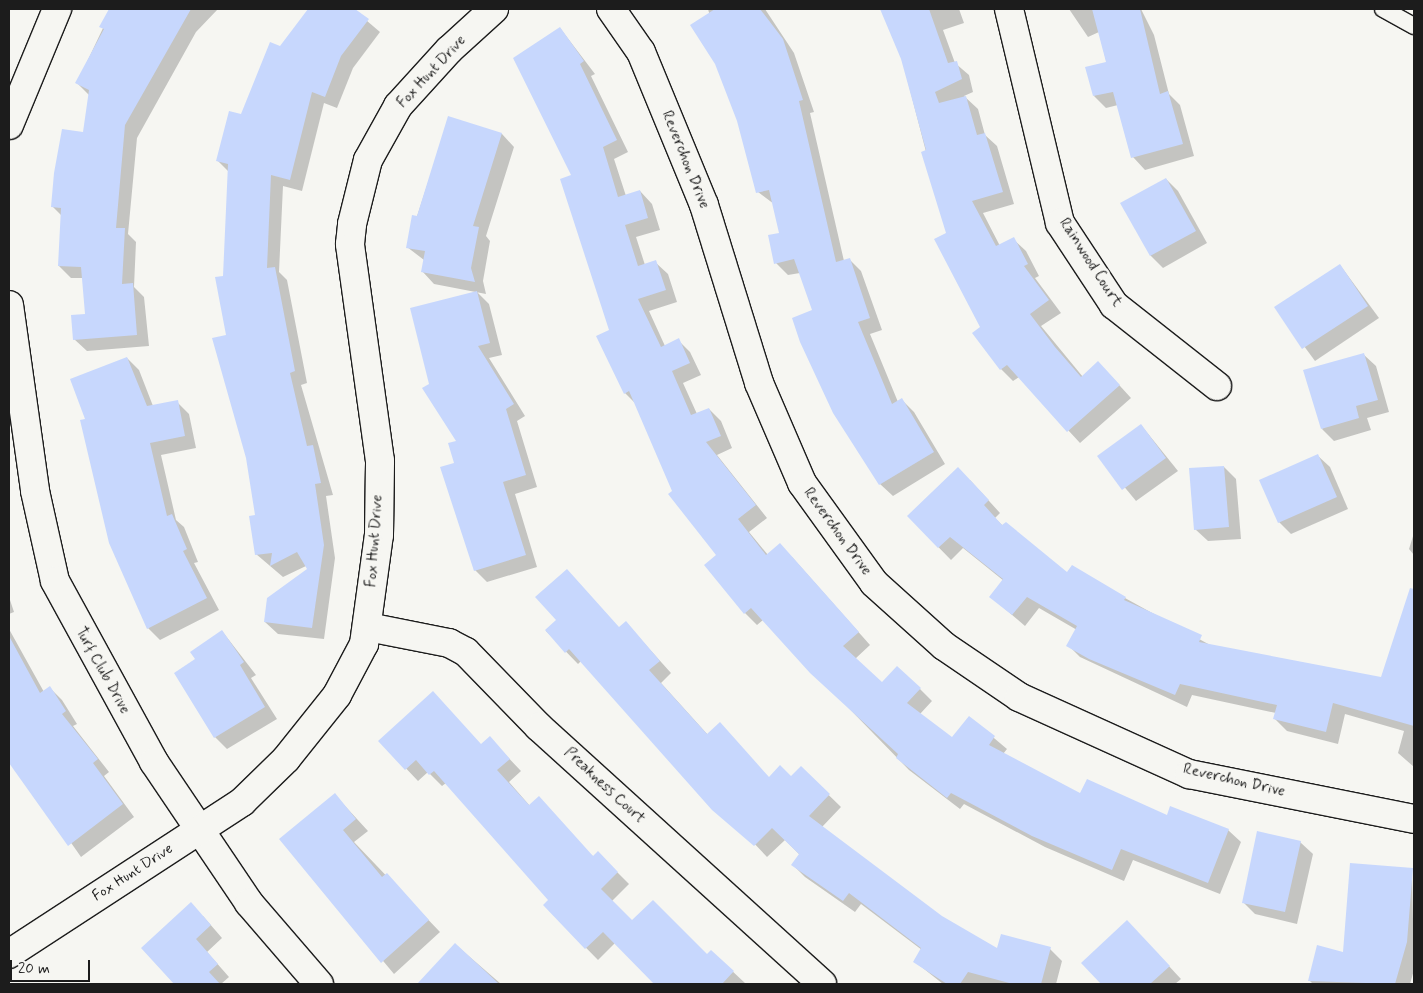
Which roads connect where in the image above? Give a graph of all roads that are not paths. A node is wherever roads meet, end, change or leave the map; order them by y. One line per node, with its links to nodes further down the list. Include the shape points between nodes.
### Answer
1 (57, 9): 7 (street)
2 (494, 9): 10 (street, Fox Hunt Drive, via 398,106 368,160 352,224 350,244 380,461 379,535)
3 (611, 9): 11 (street, Reverchon Drive, via 641,52 704,205 759,383 802,483 874,583 944,646 1018,697 1189,774)
4 (1009, 9): 9 (street, Rainwood Court, via 1060,223 1114,305)
5 (1383, 9): 6 (lane)
6 (1414, 26)
7 (9, 125)
8 (9, 305): 12 (street, Turf Club Drive, via 30,463 55,582 154,762)
9 (1217, 386)
10 (368, 627): 12 (street, Fox Hunt Drive, via 364,644 337,695 286,759 242,802); 15 (street, Preakness Court, via 449,643 466,652 539,727)
11 (1414, 819)
12 (200, 830): 13 (street, Fox Hunt Drive); 14 (street, Turf Club Drive, via 249,903)
13 (9, 954)
14 (319, 984)
15 (822, 984)

